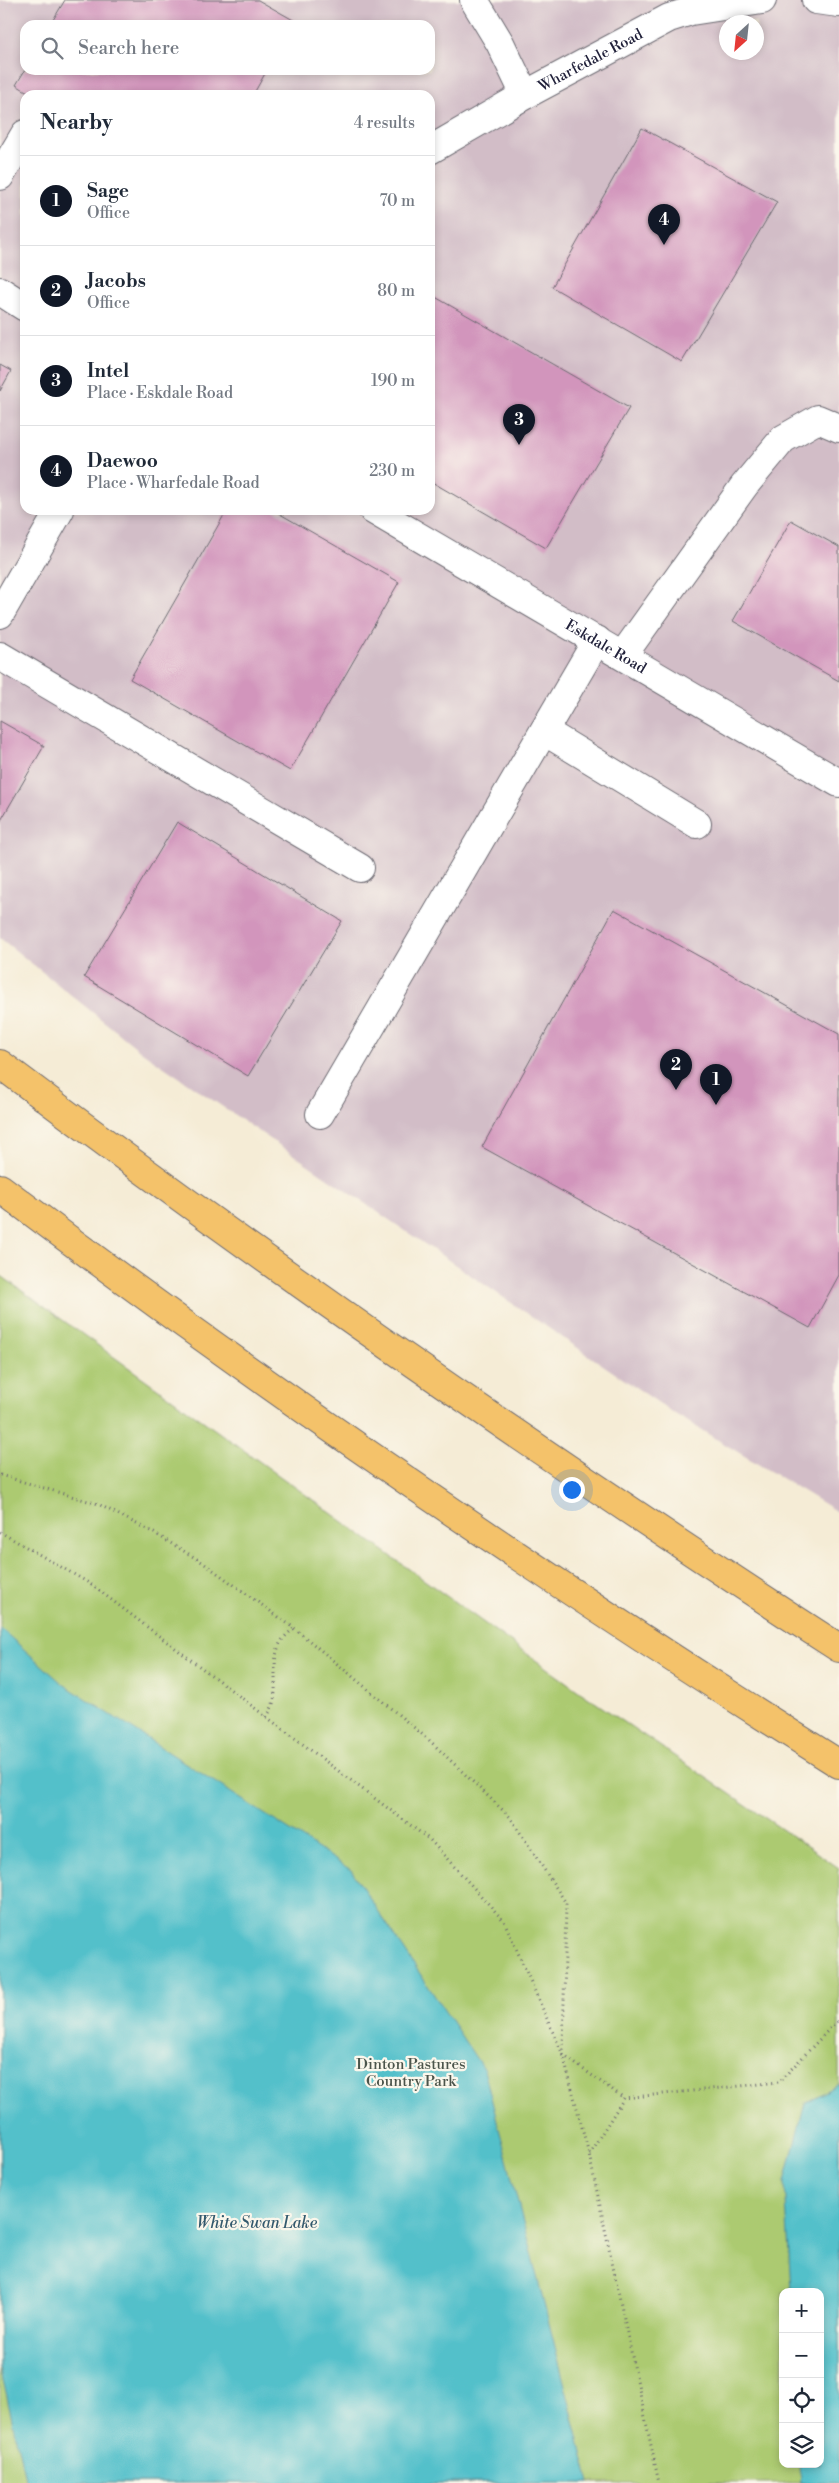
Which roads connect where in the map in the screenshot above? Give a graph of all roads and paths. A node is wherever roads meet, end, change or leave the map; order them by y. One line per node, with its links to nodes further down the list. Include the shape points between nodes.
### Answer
1 (474, 0): 6 (street, via 500,43)
2 (762, 0): 5 (street, Wharfedale Road)
3 (816, 0): 4 (street)
4 (839, 3)
5 (690, 6): 6 (street, Wharfedale Road)
6 (525, 95): 8 (street, Wharfedale Road)
7 (20, 142): 9 (street)
8 (435, 147)
9 (0, 176)
10 (0, 291): 11 (street)
11 (20, 303)
12 (839, 428): 17 (street, via 818,419 783,438 744,486)
13 (57, 515): 15 (street)
14 (382, 515): 16 (street, Eskdale Road)
15 (0, 614)
16 (597, 640): 17 (street, Eskdale Road); 19 (street)
17 (623, 655): 20 (street, Eskdale Road)
18 (0, 656): 22 (street)
19 (544, 731): 21 (street); 24 (street)
20 (839, 783)
21 (697, 824)
22 (360, 868)
23 (0, 1064): 29 (highway, via 158,1182 551,1459)
24 (320, 1114)
25 (0, 1188): 31 (highway, via 139,1291 440,1502)
26 (0, 1475): 28 (path, via 98,1504 154,1533 202,1562)
27 (0, 1532): 30 (path, via 89,1583)
28 (294, 1628): 30 (path, via 279,1645 276,1690 271,1711); 33 (path, via 429,1740 510,1817 566,1903)
29 (839, 1648)
30 (266, 1717): 33 (path, via 430,1840 504,1921)
31 (839, 1764)
32 (839, 2021): 34 (path, via 779,2082)
33 (563, 2055): 34 (path); 35 (path)
34 (624, 2098): 35 (path)
35 (589, 2154): 36 (path)
36 (659, 2483)

